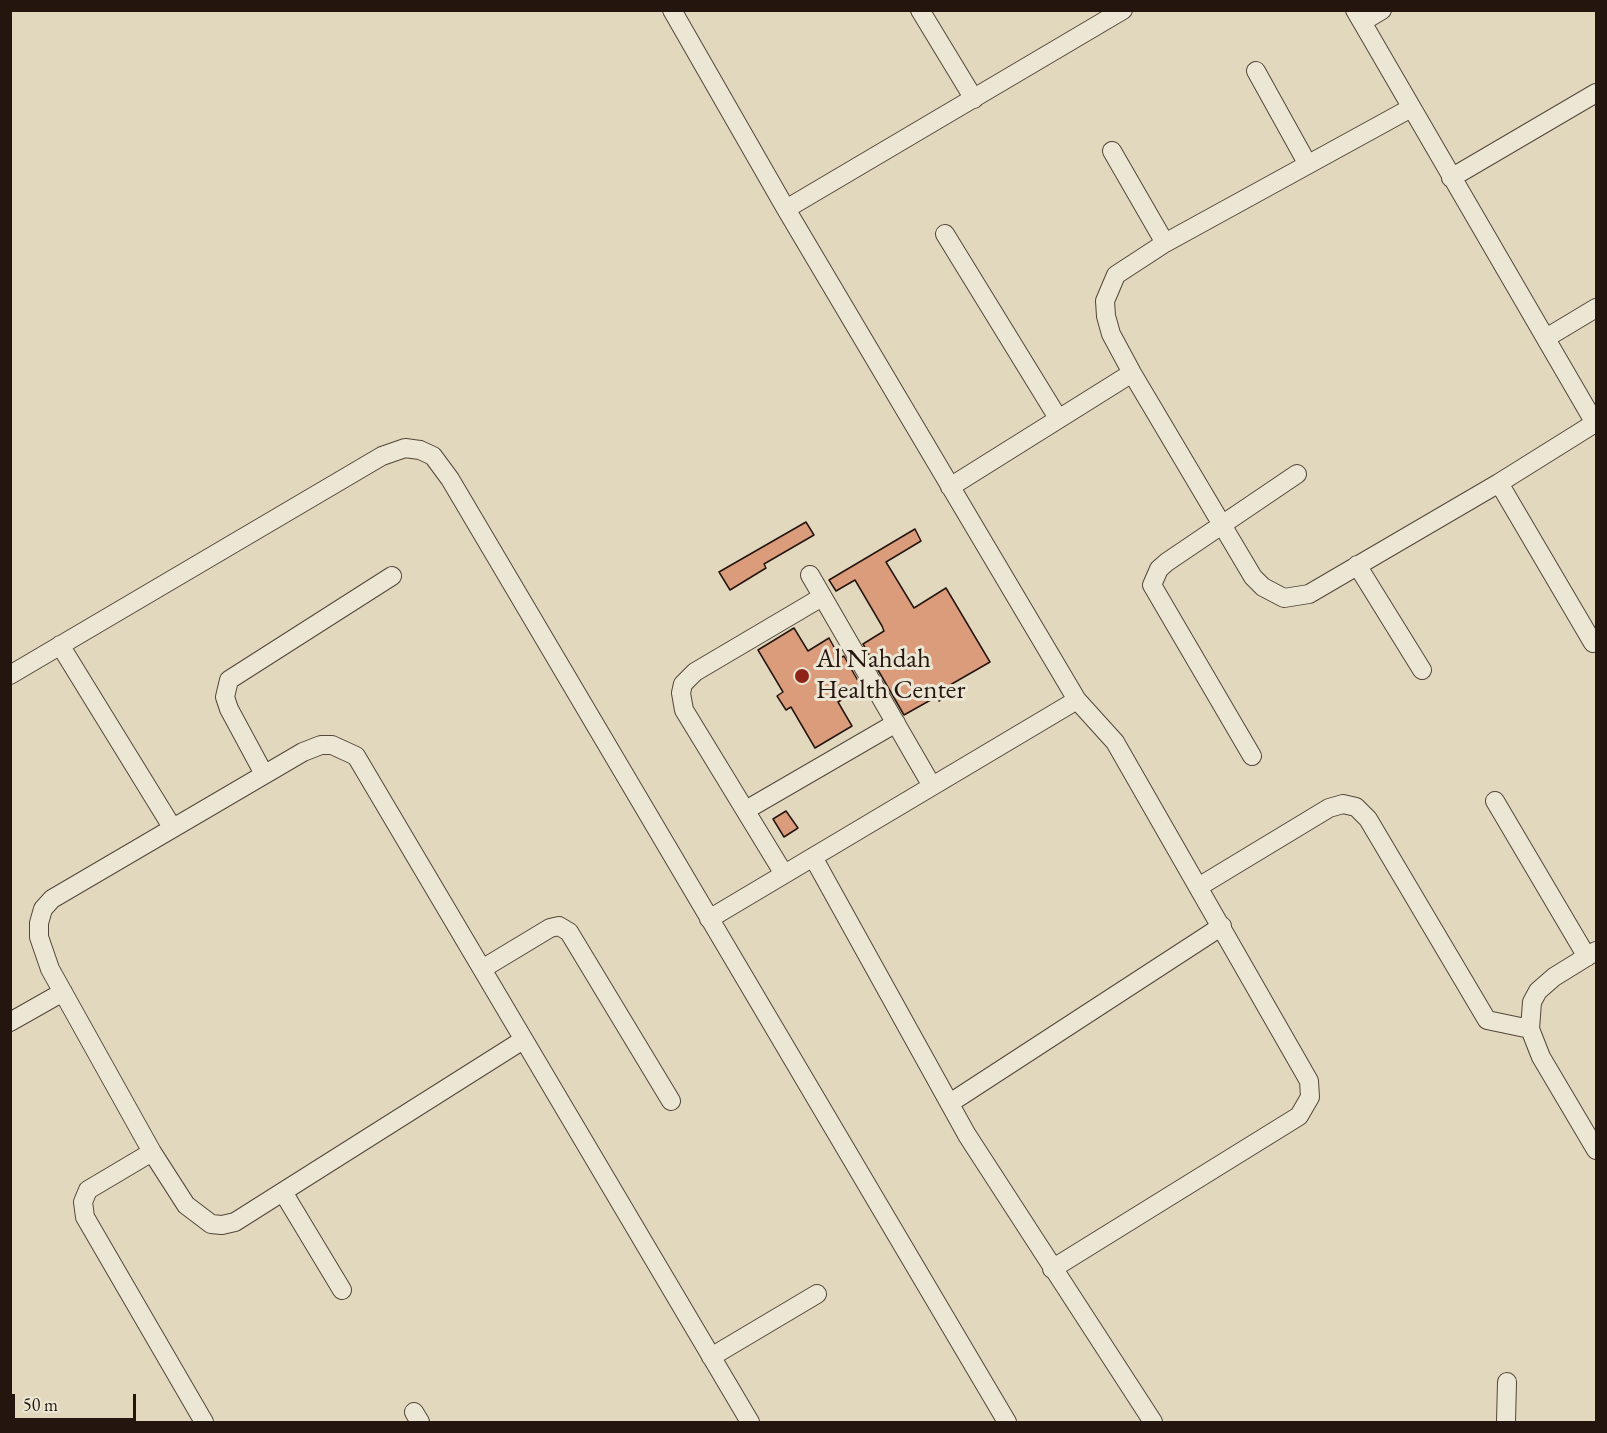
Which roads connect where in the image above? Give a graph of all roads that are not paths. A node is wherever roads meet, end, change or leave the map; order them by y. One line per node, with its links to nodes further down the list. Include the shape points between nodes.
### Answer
1 (672, 10): 13 (street)
2 (920, 10): 8 (street)
3 (1123, 10): 8 (street)
4 (1382, 10): 5 (street)
5 (1358, 16): 9 (street)
6 (1256, 71): 11 (street)
7 (1596, 93): 12 (street)
8 (974, 99): 13 (street)
9 (1410, 108): 11 (street); 12 (street)
10 (1112, 151): 15 (street)
11 (1307, 163): 15 (street)
12 (1451, 178): 17 (street)
13 (786, 210): 23 (street)
14 (945, 234): 19 (street)
15 (1165, 243): 18 (street, via 1116,276 1105,301 1111,334)
16 (1596, 308): 17 (street)
17 (1546, 338): 20 (street)
18 (1132, 373): 19 (street); 24 (street)
19 (1058, 418): 23 (street)
20 (1596, 424): 22 (street)
21 (1297, 474): 24 (street)
22 (1499, 483): 25 (street); 29 (street)
23 (950, 487): 33 (street)
24 (1221, 525): 25 (street, via 1254,577 1263,587 1284,598 1309,594); 35 (street, via 1159,569 1152,585)
25 (1356, 565): 31 (street)
26 (392, 576): 36 (street, via 229,680 225,697 229,709)
27 (810, 576): 28 (street)
28 (822, 597): 34 (street); 39 (street, via 694,672 683,684 684,710)
29 (1593, 643)
30 (60, 645): 32 (street); 40 (street); 44 (street, via 382,456 405,448 420,450 433,456 450,479)
31 (1422, 670)
32 (10, 675)
33 (1077, 700): 37 (street); 43 (street, via 1115,742)
34 (896, 723): 37 (street); 39 (street)
35 (1252, 756)
36 (264, 774): 40 (street); 47 (street, via 321,745 343,748 356,756)
37 (932, 786): 41 (street)
38 (1495, 801): 46 (street)
39 (746, 810): 42 (street)
40 (172, 827): 48 (street, via 52,899 43,909 39,923 41,943)
41 (813, 857): 42 (street); 53 (street)
42 (784, 874): 44 (street)
43 (1200, 886): 45 (street); 50 (street, via 1329,808 1343,804 1356,807 1368,819 1487,1020)
44 (709, 919): 64 (street)
45 (1222, 926): 53 (street); 57 (street, via 1310,1081 1310,1098 1299,1116)
46 (1592, 954): 50 (street, via 1538,991 1532,1002)
47 (482, 969): 51 (street); 52 (street, via 550,928 560,926 569,932)
48 (63, 992): 49 (street); 55 (street)
49 (10, 1023)
50 (1530, 1029): 54 (street, via 1541,1057)
51 (523, 1040): 56 (street); 60 (street)
52 (672, 1101)
53 (950, 1103): 57 (street)
54 (1596, 1150)
55 (152, 1152): 56 (street, via 186,1205 211,1224 235,1222); 62 (street, via 88,1190 83,1202 85,1217)
56 (283, 1192): 58 (street)
57 (1052, 1269): 65 (street)
58 (342, 1290)
59 (817, 1294): 60 (street)
60 (711, 1357): 63 (street)
61 (1507, 1382): 66 (street)
62 (204, 1422)
63 (750, 1422)
64 (1007, 1422)
65 (1153, 1422)
66 (1506, 1422)

